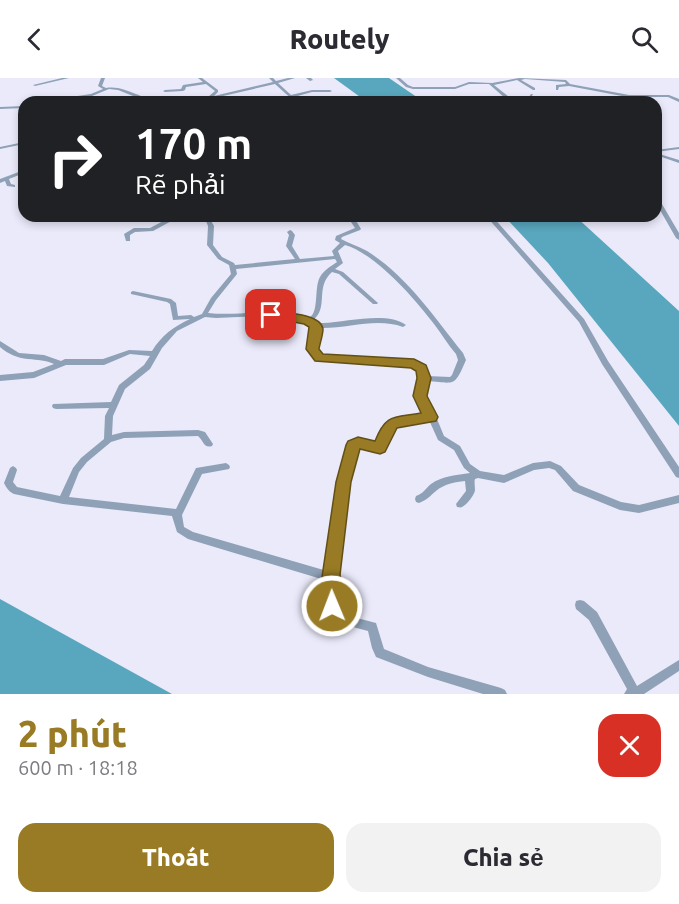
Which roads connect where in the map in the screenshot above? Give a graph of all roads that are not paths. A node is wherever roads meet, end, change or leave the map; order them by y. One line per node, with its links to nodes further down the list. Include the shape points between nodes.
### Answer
1 (67, 78): 13 (street)
2 (103, 78): 15 (street, via 100,86)
3 (201, 78): 11 (street)
4 (272, 78): 10 (street)
5 (293, 78): 10 (street)
6 (411, 78): 8 (street)
7 (484, 78): 12 (street)
8 (399, 79): 12 (street, via 416,88)
9 (519, 80): 12 (street); 14 (street, via 566,81); 16 (street)
10 (277, 82): 23 (street); 24 (street)
11 (206, 83): 18 (street); 22 (street, via 217,91)
12 (490, 84): 25 (street)
13 (35, 85)
14 (569, 85): 17 (street); 26 (street)
15 (106, 89): 20 (street); 21 (street)
16 (534, 89)
17 (557, 89)
18 (165, 91)
19 (330, 91): 24 (street)
20 (84, 96)
21 (138, 96)
22 (211, 96)
23 (218, 96)
24 (291, 96)
25 (506, 96)
26 (629, 96): 27 (street, via 669,96)
27 (679, 102)
28 (18, 107): 29 (street)
29 (0, 108)
30 (18, 144): 31 (street)
31 (0, 148)
32 (679, 148): 33 (street)
33 (662, 152)
34 (662, 155): 35 (street)
35 (679, 162)
36 (18, 174): 37 (street)
37 (8, 179): 38 (street); 39 (street)
38 (0, 181)
39 (13, 186)
40 (662, 209): 46 (street)
41 (164, 222): 47 (street, via 151,230 133,231 126,235)
42 (209, 222): 51 (street, via 210,246)
43 (354, 222): 48 (street, via 358,229 339,236 338,240)
44 (494, 222): 70 (street, via 582,321)
45 (290, 232): 50 (street, via 290,248)
46 (679, 238)
47 (128, 240)
48 (344, 243): 49 (street, via 335,251); 62 (street, via 358,247 404,285 459,353 462,360 453,379)
49 (337, 257): 50 (street); 52 (street, via 340,263)
50 (299, 261): 51 (street)
51 (234, 267): 55 (street, via 232,277)
52 (330, 269): 54 (street, via 341,273); 56 (street, via 320,279 318,311)
53 (133, 293): 55 (street, via 171,301 175,318)
54 (375, 303)
55 (201, 316): 56 (street, via 258,314); 59 (street, via 175,329)
56 (311, 322): 57 (street, via 330,326 396,321); 62 (street, via 316,329 313,349 320,358 414,364 422,368)
57 (403, 325)
58 (0, 343): 60 (street, via 18,356)
59 (154, 354): 60 (street, via 132,352 104,362); 63 (street, via 147,367 122,387)
60 (59, 363): 61 (street, via 34,375)
61 (0, 378)
62 (424, 378): 65 (street, via 420,396)
63 (112, 405): 64 (street); 66 (street)
64 (56, 406)
65 (430, 417): 71 (street, via 441,438 457,448); 77 (street, via 393,423 380,448 358,442 354,445 344,482)
66 (108, 441): 67 (street, via 124,435 198,433); 74 (street, via 76,470)
67 (209, 444)
68 (226, 467): 76 (street, via 199,471)
69 (13, 470): 74 (street, via 8,483 14,490)
70 (679, 474)
71 (474, 475): 72 (street, via 451,479); 73 (street, via 504,478 550,464 576,488 620,506 639,509); 75 (street, via 469,482 471,492)
72 (419, 499)
73 (679, 499)
74 (63, 500): 76 (street, via 156,509)
75 (460, 504)
76 (177, 515): 77 (street, via 180,529 191,536)
77 (331, 577): 80 (street, via 335,582 334,617 372,627 380,653)
78 (580, 605): 81 (street, via 593,616)
79 (679, 665): 81 (street)
80 (501, 694)
81 (634, 694)

